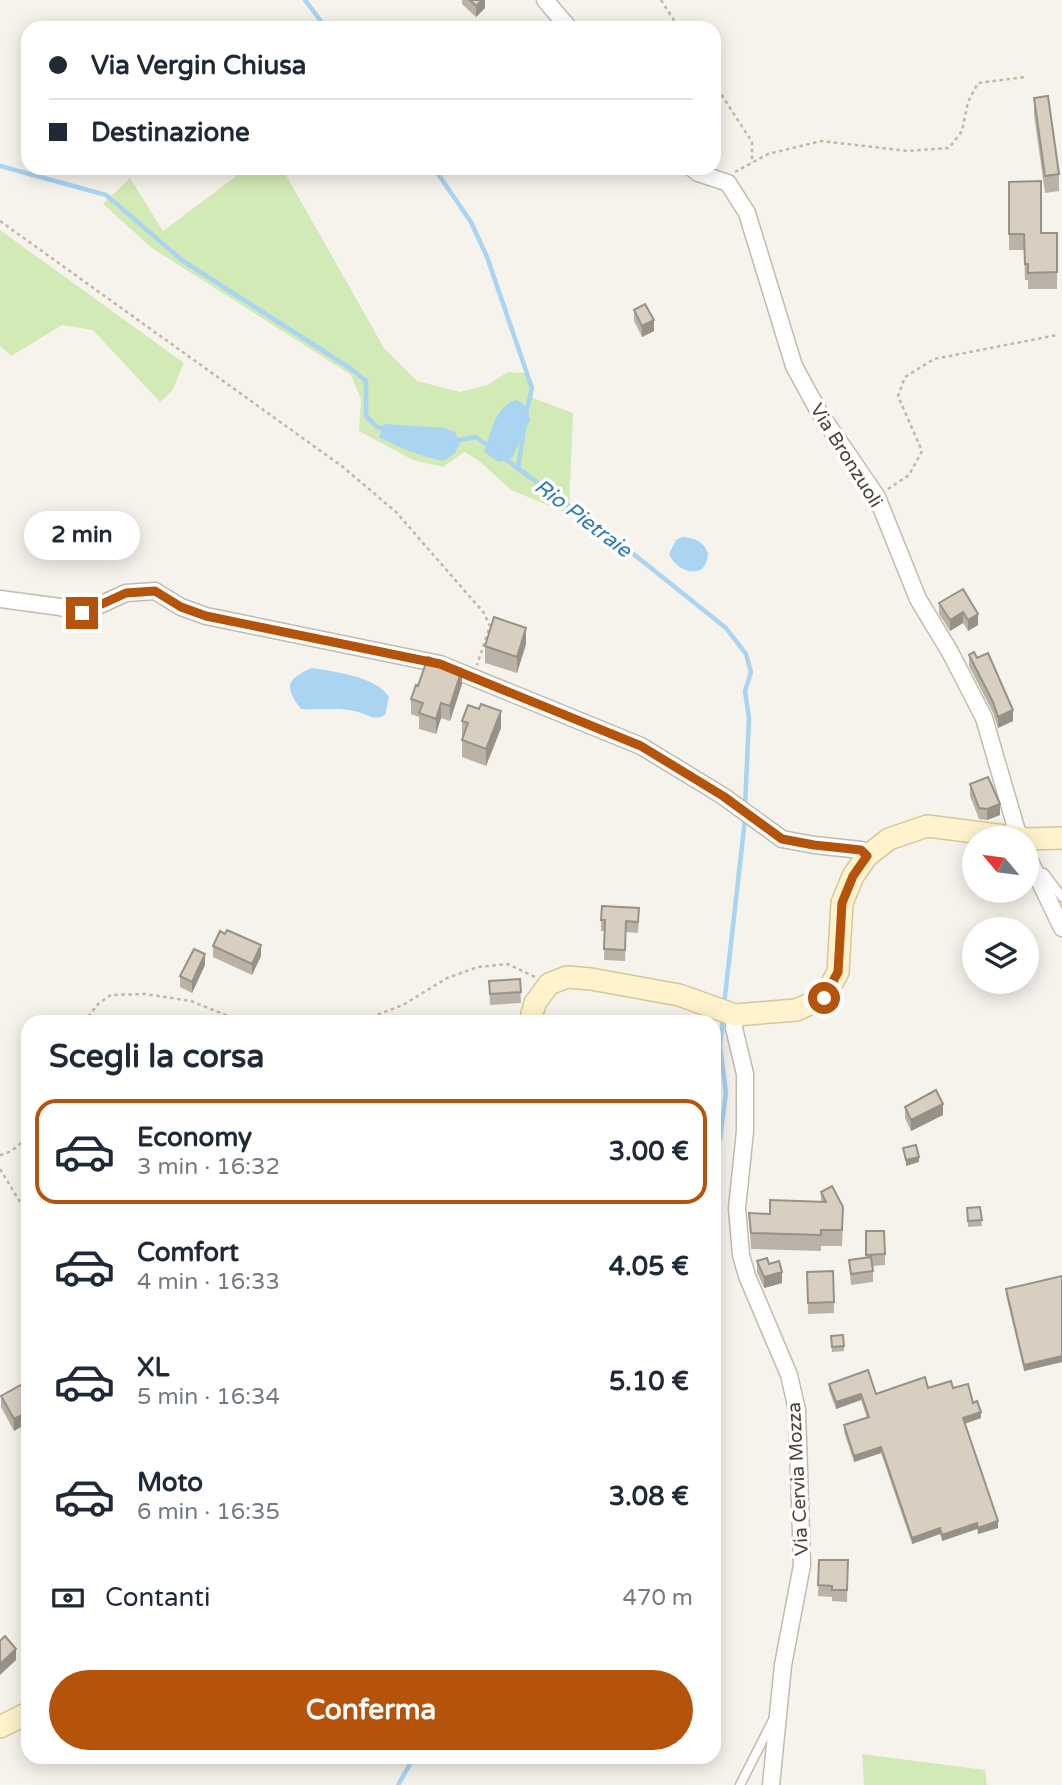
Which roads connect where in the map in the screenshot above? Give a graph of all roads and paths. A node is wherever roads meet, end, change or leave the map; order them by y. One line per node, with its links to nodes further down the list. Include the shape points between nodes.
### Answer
1 (545, 0): 3 (street)
2 (661, 0): 4 (path)
3 (563, 21)
4 (674, 21)
5 (1025, 77): 7 (path, via 978,83 962,131 949,148 908,151 821,141 768,154)
6 (721, 94): 7 (path, via 752,142)
7 (752, 163): 9 (path)
8 (704, 175): 9 (street, Via Bronzuoli)
9 (720, 180): 12 (street, Via Bronzuoli, via 728,183 747,213 794,366 819,412)
10 (0, 221): 14 (path, via 343,467 396,512 484,613 490,626)
11 (1057, 335): 12 (path, via 934,359 905,377 898,396 922,451 908,475)
12 (877, 497): 15 (street, Via Bronzuoli, via 918,599 984,718)
13 (0, 599): 14 (street, via 82,613 126,593 155,591 206,616 440,664)
14 (473, 678): 19 (street, via 641,746 782,839 861,850)
15 (1016, 826)
16 (962, 831): 19 (street, via 927,826 889,839)
17 (1062, 838): 18 (street)
18 (1040, 839)
19 (867, 856): 29 (street, via 842,903 838,972 824,998 796,1010)
20 (1040, 873): 22 (lane)
21 (1040, 881): 23 (street)
22 (1062, 897)
23 (1062, 928)
24 (549, 984): 27 (path, via 508,964 478,967); 28 (street); 29 (street, via 566,978 633,986 679,995)
25 (89, 1015): 26 (path, via 111,995 145,994 191,1001)
26 (226, 1015)
27 (377, 1015)
28 (532, 1015)
29 (735, 1015): 34 (street, Via Cervia Mozza, via 745,1074 737,1208 741,1255 789,1375 797,1410 802,1564)
30 (21, 1143): 31 (path)
31 (0, 1155)
32 (0, 1169): 33 (path)
33 (21, 1204)
34 (780, 1705): 37 (lane); 38 (street, Via Cervia Mozza)
35 (21, 1716): 36 (street)
36 (0, 1727)
37 (740, 1785)
38 (771, 1785)

